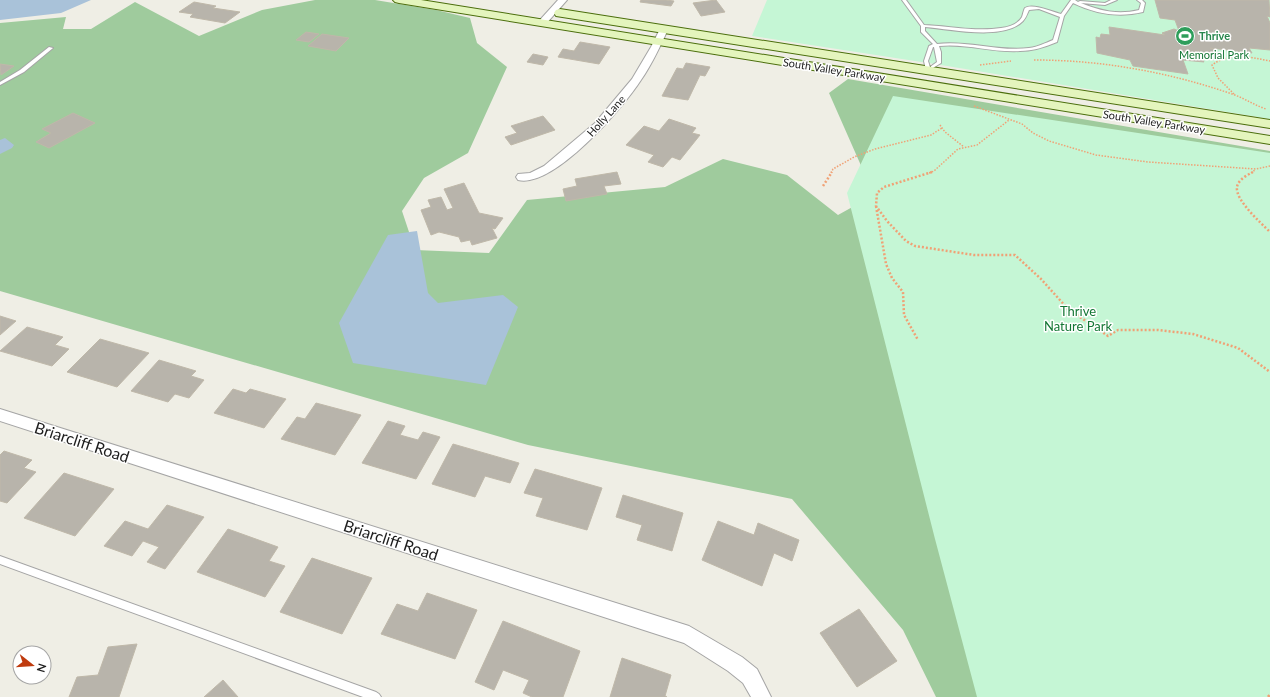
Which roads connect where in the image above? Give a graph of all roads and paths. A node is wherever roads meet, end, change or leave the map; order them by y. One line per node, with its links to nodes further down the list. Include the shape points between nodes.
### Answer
1 (399, 0): 10 (main road, South Valley Parkway)
2 (563, 0): 8 (street)
3 (904, 0): 11 (lane)
4 (1073, 0): 5 (lane, via 1095,4); 6 (lane, via 1098,12 1111,14 1141,11 1143,3); 9 (lane)
5 (1115, 0)
6 (1139, 0)
7 (537, 9): 8 (main road, South Valley Parkway)
8 (552, 11): 10 (street); 12 (main road, South Valley Parkway)
9 (1062, 16): 11 (lane, via 1039,8 1027,9 1018,24 1008,30 996,31); 14 (lane, via 1055,41 1032,50 1012,51 958,44)
10 (542, 23): 13 (main road, South Valley Parkway)
11 (923, 26): 14 (lane, via 923,31)
12 (664, 29): 13 (street, Holly Lane); 20 (main road, South Valley Parkway)
13 (658, 42): 22 (main road, South Valley Parkway); 34 (street, Holly Lane, via 613,112 591,134 555,163 534,176)
14 (937, 45): 20 (lane, via 929,49 926,61); 20 (lane, via 939,63)
15 (51, 48): 21 (lane, via 22,71)
16 (1029, 60): 23 (path, via 1065,60 1130,68)
17 (1016, 61): 19 (path)
18 (1270, 61): 23 (path, via 1233,56 1222,58 1212,65 1218,79)
19 (974, 66)
20 (928, 70): 22 (main road); 27 (main road, South Valley Parkway)
21 (0, 84)
22 (928, 85): 30 (main road, South Valley Parkway)
23 (1234, 94): 25 (path)
24 (973, 102): 26 (path, via 973,106 984,112)
25 (1270, 111)
26 (1009, 120): 31 (path, via 977,145); 33 (path, via 1022,124 1049,141 1096,155 1134,161)
27 (1270, 124)
28 (940, 125): 29 (path)
29 (942, 128): 31 (path); 35 (path, via 931,135 854,157 833,169)
30 (1270, 140)
31 (964, 148): 36 (path, via 958,149 934,171 884,187 877,193)
32 (1270, 166): 33 (path)
33 (1256, 170): 37 (path, via 1238,183 1236,188 1238,194)
34 (522, 177)
35 (822, 186)
36 (876, 206): 38 (path, via 886,264 892,278 903,292 904,315); 39 (path, via 886,221 906,241 916,246 974,255 1014,255 1041,279 1068,309 1108,336 1118,330 1158,330 1193,334 1238,348)
37 (1270, 232)
38 (918, 340)
39 (1270, 372)
40 (0, 415): 43 (street, Briarcliff Road, via 689,635 750,676)
41 (0, 560): 42 (lane)
42 (376, 697)
43 (761, 697)

